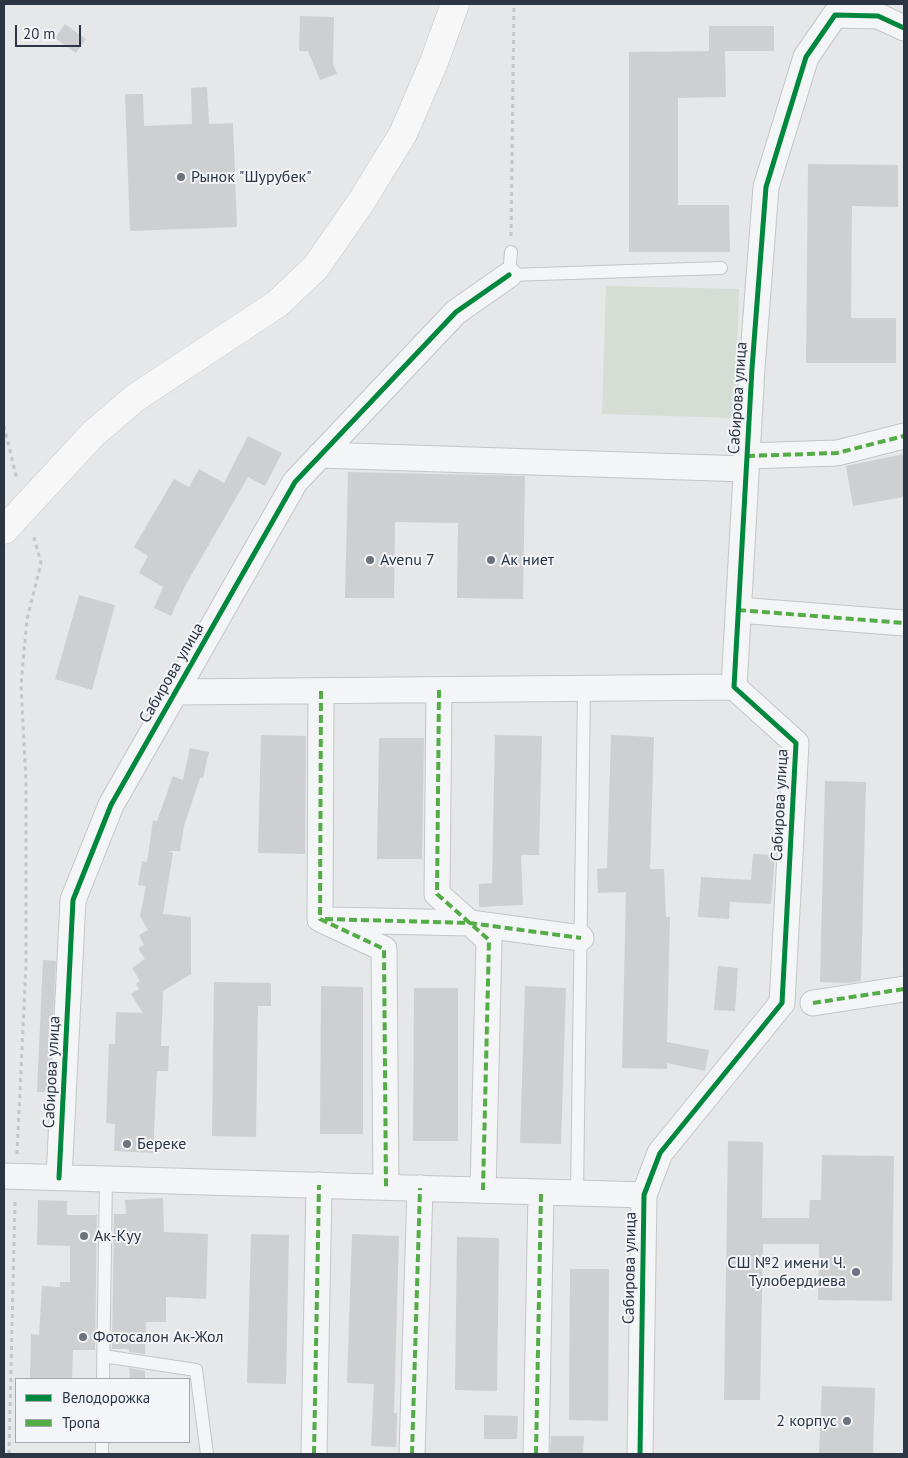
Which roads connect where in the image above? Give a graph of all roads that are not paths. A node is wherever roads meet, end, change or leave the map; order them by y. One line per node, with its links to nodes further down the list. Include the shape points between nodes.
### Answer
1 (454, 4): 8 (main road, via 434,62 403,134 316,267 277,304 134,398 93,434)
2 (904, 28): 7 (street, Сабирова улица, via 878,16 835,15 806,56 766,187)
3 (510, 264): 4 (lane); 6 (street, Сабирова улица, via 456,312)
4 (721, 268)
5 (904, 436): 7 (street, via 837,453)
6 (320, 456): 7 (street, Сабирова улица); 15 (street, Сабирова улица, via 295,482)
7 (747, 463): 9 (street, Сабирова улица)
8 (4, 530)
9 (738, 610): 10 (street); 11 (street, Сабирова улица)
10 (904, 623)
11 (734, 687): 12 (street, Сабирова улица); 30 (street, Сабирова улица, via 796,743 782,1003 660,1153)
12 (584, 688): 13 (street, Сабирова улица); 18 (lane)
13 (440, 690): 14 (street, Сабирова улица); 17 (street, via 437,894)
14 (321, 691): 15 (street, Сабирова улица); 16 (street)
15 (175, 692): 22 (street, Сабирова улица, via 111,805 73,900)
16 (320, 919): 17 (street); 25 (street, via 384,949)
17 (470, 923): 18 (street); 27 (street, via 489,940)
18 (581, 938): 29 (lane)
19 (904, 989): 20 (street)
20 (814, 1003)
21 (10, 1176): 22 (street, Сабирова улица)
22 (59, 1178): 23 (street, Сабирова улица)
23 (106, 1179): 24 (street, Сабирова улица); 31 (lane)
24 (319, 1185): 25 (street, Сабирова улица); 34 (street)
25 (386, 1188): 26 (street, Сабирова улица)
26 (420, 1188): 27 (street, Сабирова улица); 35 (street)
27 (483, 1190): 28 (street, Сабирова улица)
28 (540, 1192): 29 (street, Сабирова улица); 36 (street)
29 (577, 1193): 30 (street, Сабирова улица)
30 (644, 1195): 37 (street, Сабирова улица)
31 (103, 1356): 32 (lane); 33 (lane, via 196,1370)
32 (103, 1378)
33 (207, 1454)
34 (314, 1454)
35 (412, 1454)
36 (536, 1454)
37 (640, 1454)

